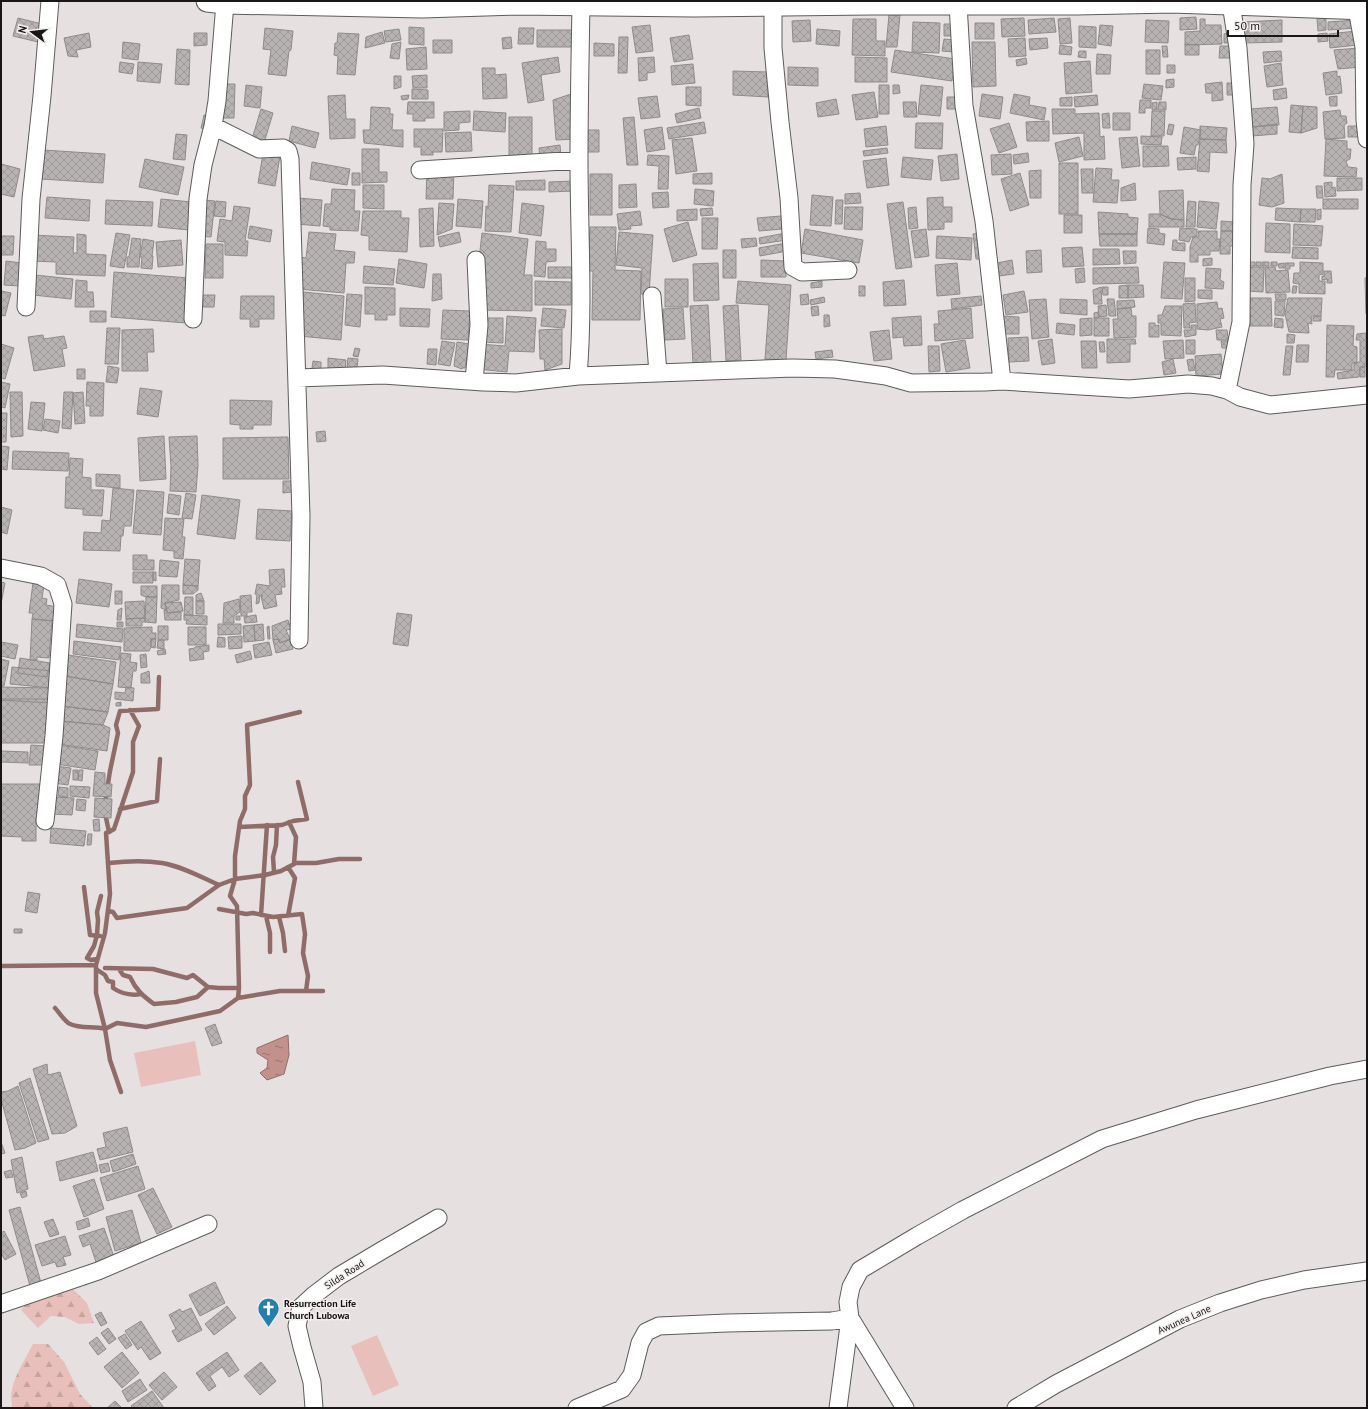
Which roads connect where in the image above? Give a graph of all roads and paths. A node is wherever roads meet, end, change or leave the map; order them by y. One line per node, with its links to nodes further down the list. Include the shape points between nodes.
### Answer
1 (50, 1): 19 (street, via 31,199)
2 (216, 2): 5 (street); 12 (street, via 217,101)
3 (926, 2): 7 (street); 10 (street)
4 (1124, 2): 7 (street); 8 (street)
5 (344, 3): 6 (street, via 422,6)
6 (541, 3): 9 (street)
7 (958, 4): 25 (street, via 964,106 984,221)
8 (1231, 4): 11 (street); 26 (street, via 1238,48 1245,144 1242,185 1241,322)
9 (581, 5): 10 (street); 14 (street)
10 (773, 5): 17 (street, via 773,48 789,198 793,267 802,272)
11 (1362, 9): 13 (street)
12 (213, 126): 20 (street, via 198,199); 23 (street, via 259,149 283,148 288,151)
13 (1367, 139)
14 (579, 160): 15 (street); 22 (street, via 582,295)
15 (420, 170)
16 (476, 260): 24 (street, via 478,325)
17 (848, 270)
18 (652, 296): 21 (street)
19 (26, 307)
20 (193, 318)
21 (658, 373): 22 (street); 25 (street, via 835,369 886,376 911,383)
22 (578, 376): 24 (street, via 516,383)
23 (297, 378): 24 (street, via 383,375); 29 (street, via 301,516)
24 (474, 381)
25 (1002, 381): 26 (street, via 1129,389 1188,384)
26 (1227, 390): 27 (street, via 1240,397 1270,404)
27 (1367, 395)
28 (1, 568): 30 (street, via 41,576 58,585 63,604)
29 (299, 640)
30 (45, 821)
31 (1367, 1069): 36 (street, via 1196,1110 1102,1139 963,1210 860,1270 851,1287 848,1302)
32 (438, 1218): 37 (street, Silda Road, via 340,1276 301,1307 297,1326 312,1382)
33 (208, 1224): 35 (street, via 98,1271)
34 (1367, 1272): 41 (street, Awunea Lane, via 1304,1280 1262,1290 1180,1319 1056,1384)
35 (1, 1304)
36 (850, 1318): 38 (street, via 832,1321 659,1326 646,1332 640,1343 632,1375 622,1389); 39 (street); 40 (street)
37 (314, 1408)
38 (577, 1408)
39 (838, 1408)
40 (905, 1408)
41 (1016, 1408)

